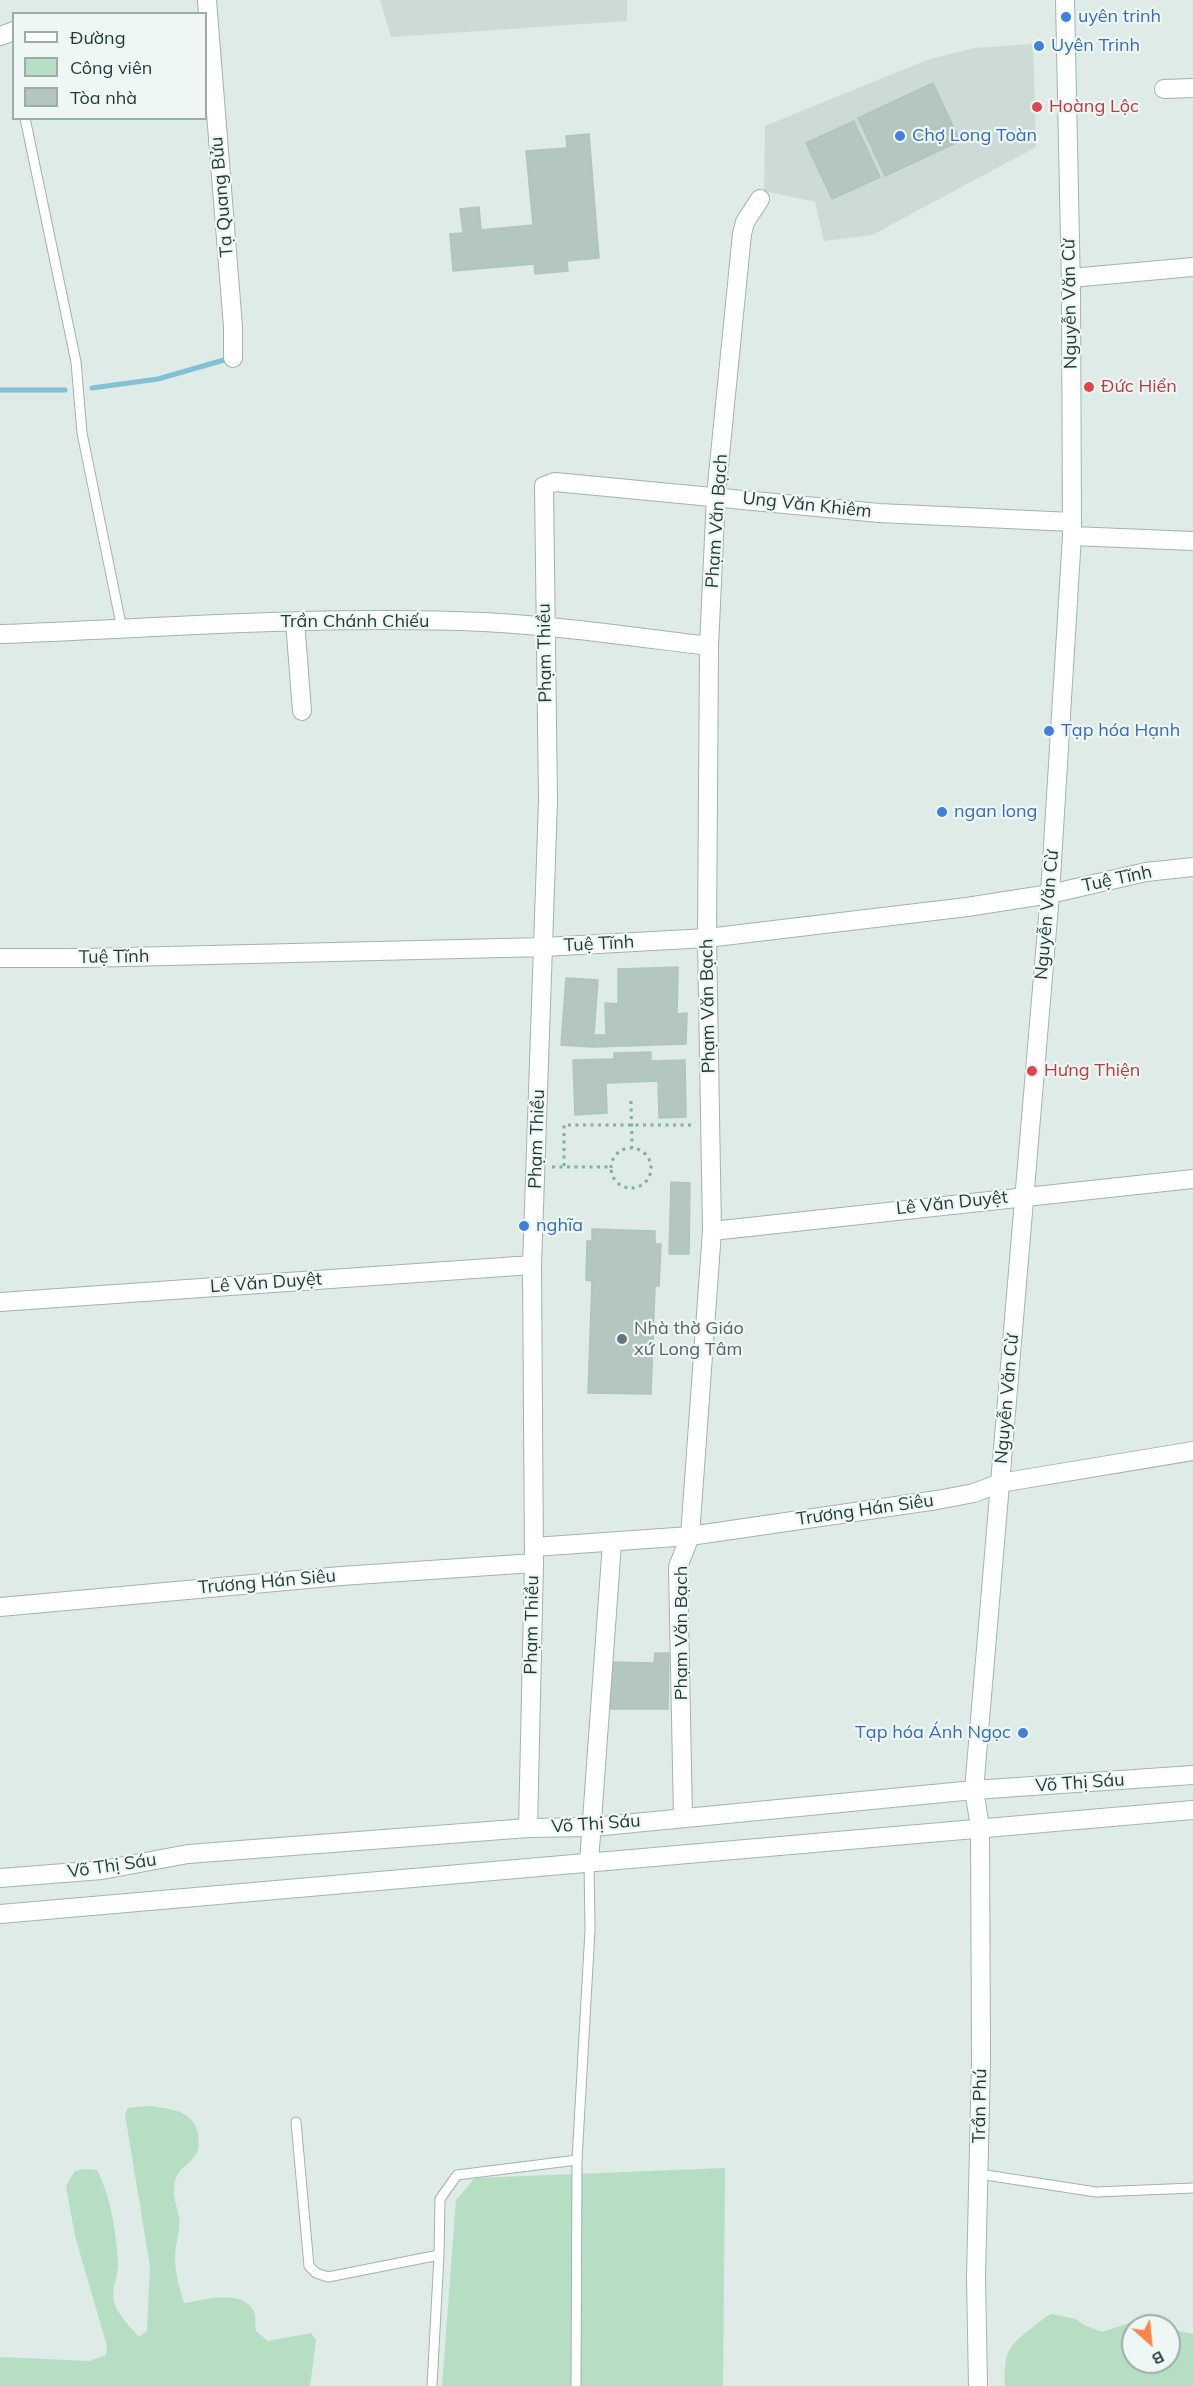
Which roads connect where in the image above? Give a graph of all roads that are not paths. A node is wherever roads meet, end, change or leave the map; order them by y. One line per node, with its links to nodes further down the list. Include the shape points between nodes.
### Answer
1 (207, 0): 9 (street, Tạ Quang Bửu)
2 (1065, 0): 8 (street, Nguyễn Văn Cừ)
3 (1193, 88): 4 (street)
4 (1164, 89)
5 (25, 120): 16 (lane, via 76,362 82,434)
6 (760, 198): 11 (street, Phạm Văn Bạch, via 745,222)
7 (1193, 267): 8 (street)
8 (1071, 278): 12 (street, Nguyễn Văn Cừ)
9 (233, 358)
10 (544, 486): 11 (street, Ung Văn Khiêm, via 555,482); 15 (street, Phạm Thiều)
11 (716, 495): 12 (street, Ung Văn Khiêm); 18 (street, Phạm Văn Bạch)
12 (1072, 529): 13 (street, Ung Văn Khiêm); 21 (street, Nguyễn Văn Cừ)
13 (1193, 542)
14 (295, 621): 15 (street, Trần Chánh Chiếu); 16 (street, Trần Chánh Chiếu); 19 (street)
15 (545, 626): 18 (street, Trần Chánh Chiếu); 23 (street, Phạm Thiều, via 548,801)
16 (122, 629): 17 (street, Trần Chánh Chiếu)
17 (0, 634)
18 (709, 646): 22 (street, Phạm Văn Bạch)
19 (302, 711)
20 (1193, 867): 21 (street, Tuệ Tĩnh, via 1146,872)
21 (1050, 894): 22 (street, Tuệ Tĩnh); 26 (street, Nguyễn Văn Cừ)
22 (707, 938): 23 (street, Tuệ Tĩnh); 27 (street, Phạm Văn Bạch)
23 (544, 946): 24 (street, Tuệ Tĩnh); 28 (street, Phạm Thiều)
24 (0, 958)
25 (1193, 1179): 26 (street, Lê Văn Duyệt)
26 (1024, 1195): 27 (street, Lê Văn Duyệt); 31 (street, Nguyễn Văn Cừ)
27 (712, 1231): 32 (street, Phạm Văn Bạch)
28 (532, 1264): 29 (street, Lê Văn Duyệt); 34 (street, Phạm Thiều)
29 (0, 1302)
30 (1193, 1451): 31 (street, Trương Hán Siêu)
31 (1000, 1483): 32 (street, Trương Hán Siêu, via 947,1498); 37 (street, Nguyễn Văn Cừ)
32 (690, 1536): 33 (street, Trương Hán Siêu); 39 (street, Phạm Văn Bạch, via 678,1567)
33 (612, 1543): 34 (street, Trương Hán Siêu); 40 (street)
34 (534, 1555): 35 (street, Trương Hán Siêu); 42 (street, Phạm Thiều)
35 (0, 1607)
36 (1193, 1775): 37 (street, Võ Thị Sáu)
37 (974, 1790): 39 (street, Võ Thị Sáu); 41 (street, Nguyễn Văn Cừ)
38 (1193, 1810): 41 (street, Võ Thị Sáu)
39 (683, 1817): 40 (street, Võ Thị Sáu)
40 (593, 1827): 42 (street, Võ Thị Sáu); 43 (street)
41 (980, 1827): 43 (street, Võ Thị Sáu); 48 (street, Trần Phú)
42 (528, 1828): 44 (street, Võ Thị Sáu, via 188,1854 102,1870)
43 (589, 1862): 45 (street, Võ Thị Sáu); 47 (lane, via 590,1930)
44 (0, 1878)
45 (0, 1914)
46 (296, 2122): 50 (lane, via 309,2266 316,2273 328,2277)
47 (577, 2160): 50 (lane, via 457,2175 440,2199); 52 (lane)
48 (979, 2174): 49 (lane, via 1096,2192); 53 (street, Trần Phú)
49 (1193, 2188)
50 (440, 2255): 51 (lane)
51 (432, 2386)
52 (576, 2386)
53 (978, 2386)

